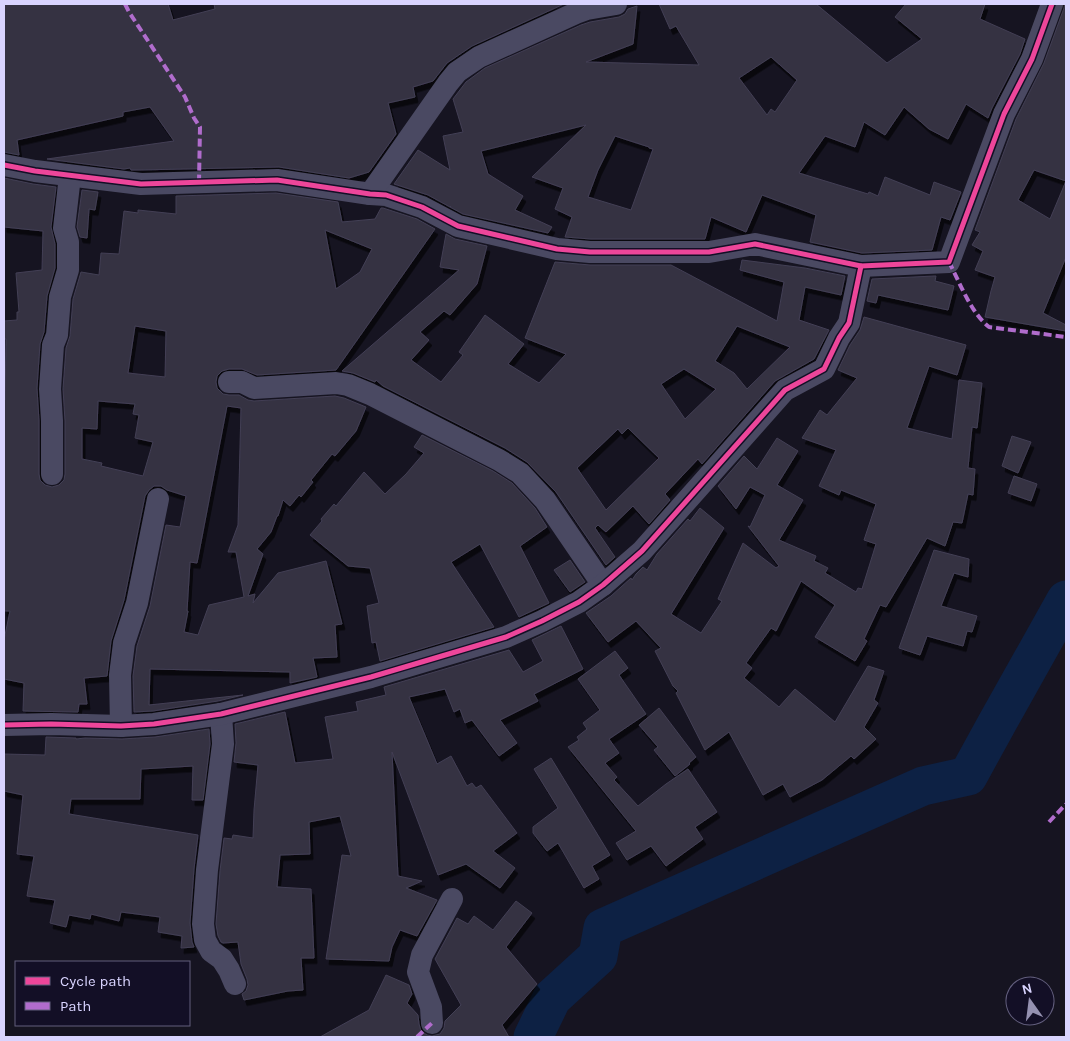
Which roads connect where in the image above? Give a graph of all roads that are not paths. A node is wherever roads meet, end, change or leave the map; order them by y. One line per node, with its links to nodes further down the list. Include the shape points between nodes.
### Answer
1 (616, 4): 5 (street, via 587,9 561,19 479,57 457,72)
2 (1052, 4): 6 (street, via 1032,59 1004,114 949,262)
3 (4, 165): 4 (street)
4 (70, 176): 5 (street, via 140,184 278,180); 8 (street, via 64,228 68,242 68,270 60,297 50,389)
5 (370, 194): 6 (street, via 386,195 422,208 458,226 557,248 590,252 709,252 755,244)
6 (861, 266): 10 (street, via 848,322 824,369 785,390 642,551)
7 (229, 382): 10 (street, via 242,382 254,388 348,385 499,460 520,473 540,494)
8 (52, 474)
9 (158, 499): 13 (street, via 137,603 124,643 120,675)
10 (603, 586): 11 (street, via 542,622 506,637 371,677)
11 (221, 714): 13 (street); 15 (street, via 223,744 206,870 203,924 205,940 211,951 222,959)
12 (4, 725): 13 (street)
13 (121, 726)
14 (452, 899): 16 (street, via 422,955 418,972 431,1007)
15 (234, 984)
16 (432, 1023)

